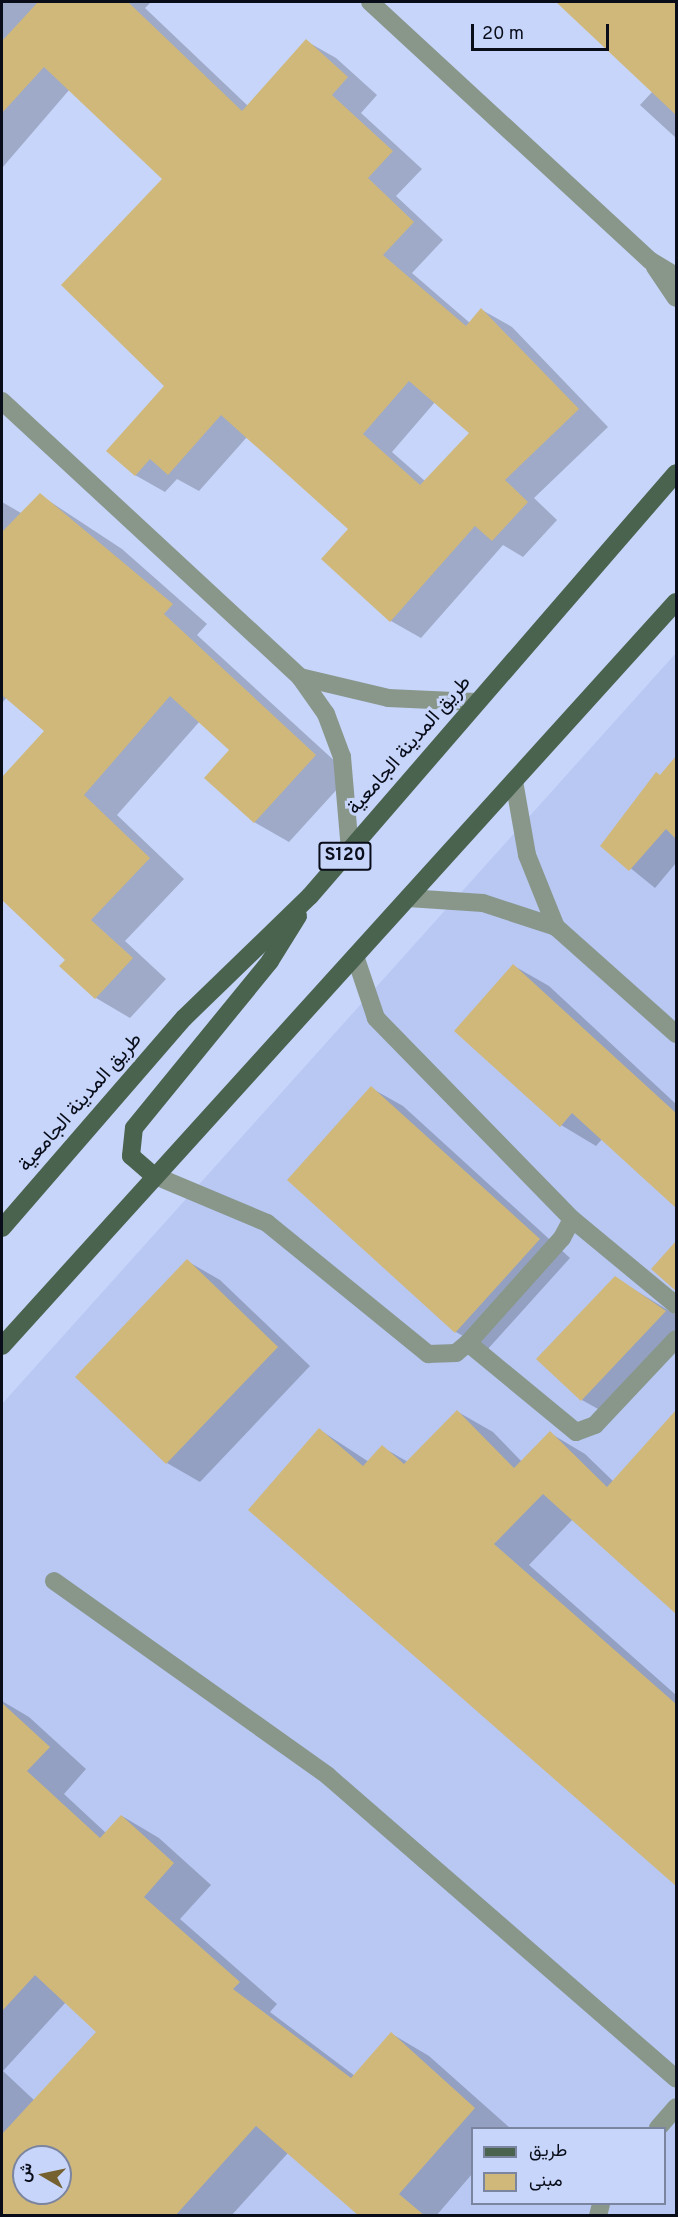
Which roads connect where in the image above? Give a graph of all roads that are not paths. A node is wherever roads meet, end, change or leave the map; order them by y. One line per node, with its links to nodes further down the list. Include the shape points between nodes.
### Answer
1 (370, 2): 2 (street)
2 (651, 261): 3 (street); 4 (street)
3 (676, 276)
4 (676, 298)
5 (2, 401): 8 (street)
6 (676, 473): 9 (main road, طريق المدينة الجامعية / S120)
7 (676, 602): 10 (main road)
8 (300, 677): 9 (street, via 388,698); 11 (street, via 326,714 342,757)
9 (476, 702): 11 (main road, طريق المدينة الجامعية / S120)
10 (514, 781): 13 (main road); 14 (street, via 527,855)
11 (350, 850): 12 (main road, طريق المدينة الجامعية / S120)
12 (310, 896): 17 (main road, via 270,961 134,1128 131,1156); 19 (main road, طريق المدينة الجامعية / S120, via 184,1018)
13 (408, 898): 14 (street, via 483,903); 15 (main road)
14 (555, 927): 16 (street)
15 (355, 956): 17 (main road); 18 (street, via 376,1018 567,1208)
16 (676, 1034)
17 (153, 1175): 22 (street, via 267,1223 428,1354 456,1353); 23 (main road)
18 (572, 1219): 20 (street); 22 (street, via 562,1238)
19 (2, 1228)
20 (676, 1305)
21 (676, 1339): 22 (street, via 595,1425 576,1432)
22 (468, 1343)
23 (2, 1346)
24 (54, 1581): 25 (street, via 328,1776)
25 (676, 2079)
26 (676, 2107): 27 (street)
27 (659, 2127)

